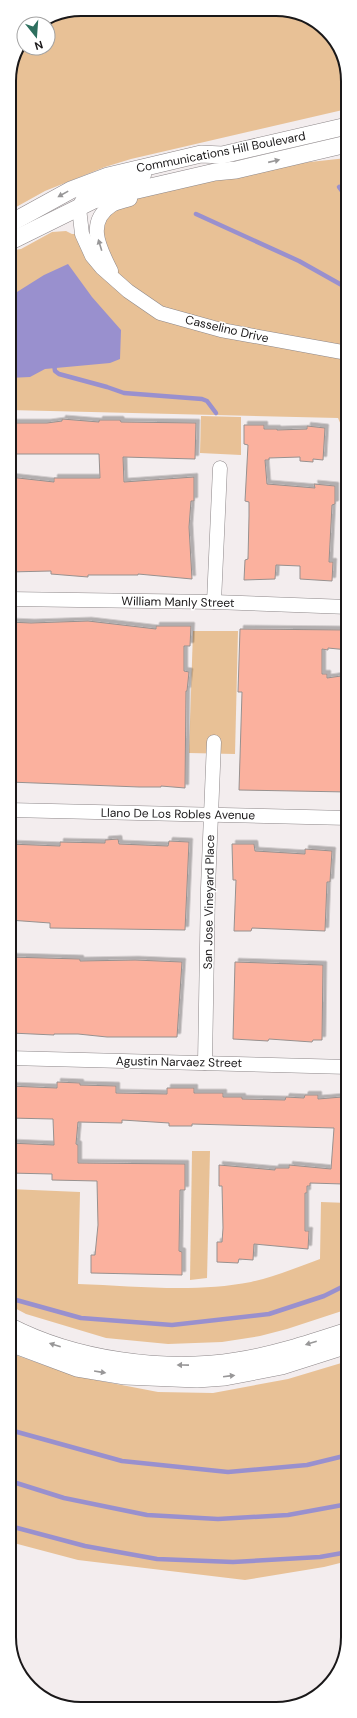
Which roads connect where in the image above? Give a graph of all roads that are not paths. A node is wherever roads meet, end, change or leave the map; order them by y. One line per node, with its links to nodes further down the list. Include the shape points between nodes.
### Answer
1 (341, 127): 3 (street, Communications Hill Boulevard)
2 (341, 145): 4 (street, Communications Hill Boulevard, one-way to 2)
3 (222, 155): 5 (street, via 100,189 82,200); 6 (street, Communications Hill Boulevard, one-way to 6, via 201,154 108,176 71,190)
4 (236, 170): 5 (street, Communications Hill Boulevard, via 215,172 135,190 94,200); 8 (street, one-way to 4, via 101,250 97,232 103,214 113,204 213,180)
5 (79, 208): 7 (street, Communications Hill Boulevard); 8 (street, Casselino Drive, via 82,234 92,256)
6 (16, 220)
7 (16, 238)
8 (116, 280): 9 (street, Casselino Drive, via 160,312 222,330)
9 (341, 352)
10 (220, 468): 12 (street)
11 (16, 599): 12 (street, William Manly Street)
12 (214, 602): 13 (street, William Manly Street)
13 (341, 607)
14 (214, 742): 16 (street, San Jose Vineyard Place)
15 (16, 810): 16 (street, Llano De Los Robles Avenue)
16 (211, 815): 17 (street, Llano De Los Robles Avenue); 19 (street, San Jose Vineyard Place)
17 (341, 818)
18 (16, 1058): 19 (street, Agustin Narvaez Street)
19 (205, 1063): 20 (street, Agustin Narvaez Street)
20 (341, 1067)
21 (16, 1328): 22 (street, one-way to 21, via 262,1357 236,1362 182,1365 107,1358 57,1345)
22 (341, 1333)
23 (16, 1345): 24 (street, one-way to 24, via 77,1368 125,1376 190,1379 225,1377 282,1366)
24 (341, 1347)

